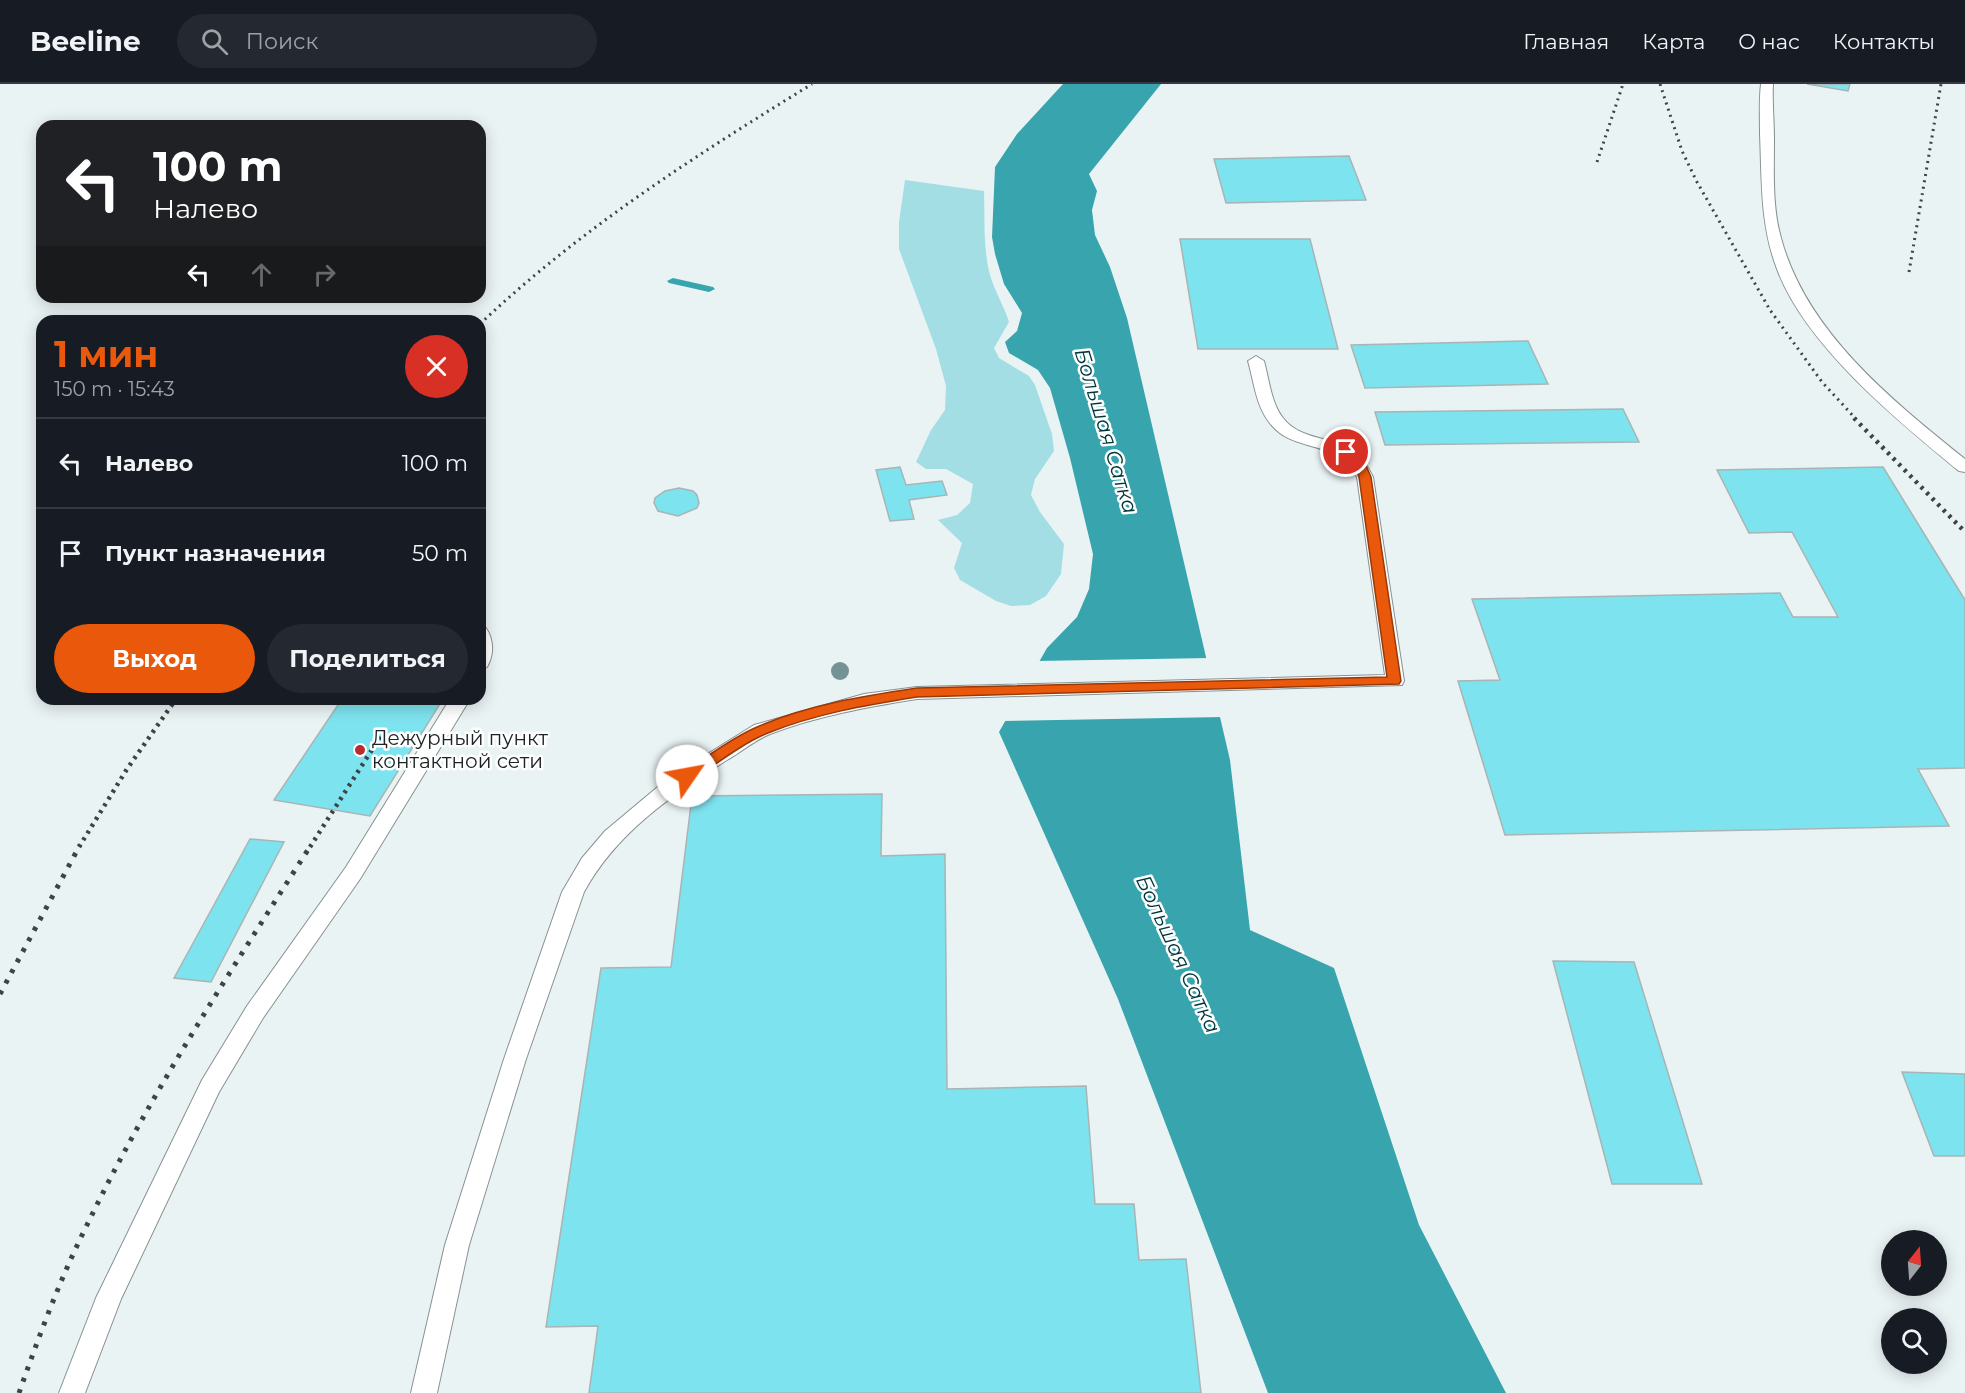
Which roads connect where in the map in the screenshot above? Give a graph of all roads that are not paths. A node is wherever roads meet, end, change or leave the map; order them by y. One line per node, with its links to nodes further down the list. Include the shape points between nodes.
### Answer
1 (1767, 84): 3 (lane, via 1767,193 1774,239 1790,280 1802,303 1855,369)
2 (1256, 361): 6 (lane, via 1272,414 1281,426 1299,438 1346,452 1360,463 1395,681 972,690 864,700 761,730 674,785 612,836 589,863 573,892 508,1081 458,1245)
3 (1965, 467)
4 (456, 705): 5 (lane, via 353,873 255,1012 210,1087 109,1298)
5 (72, 1393)
6 (424, 1393)

